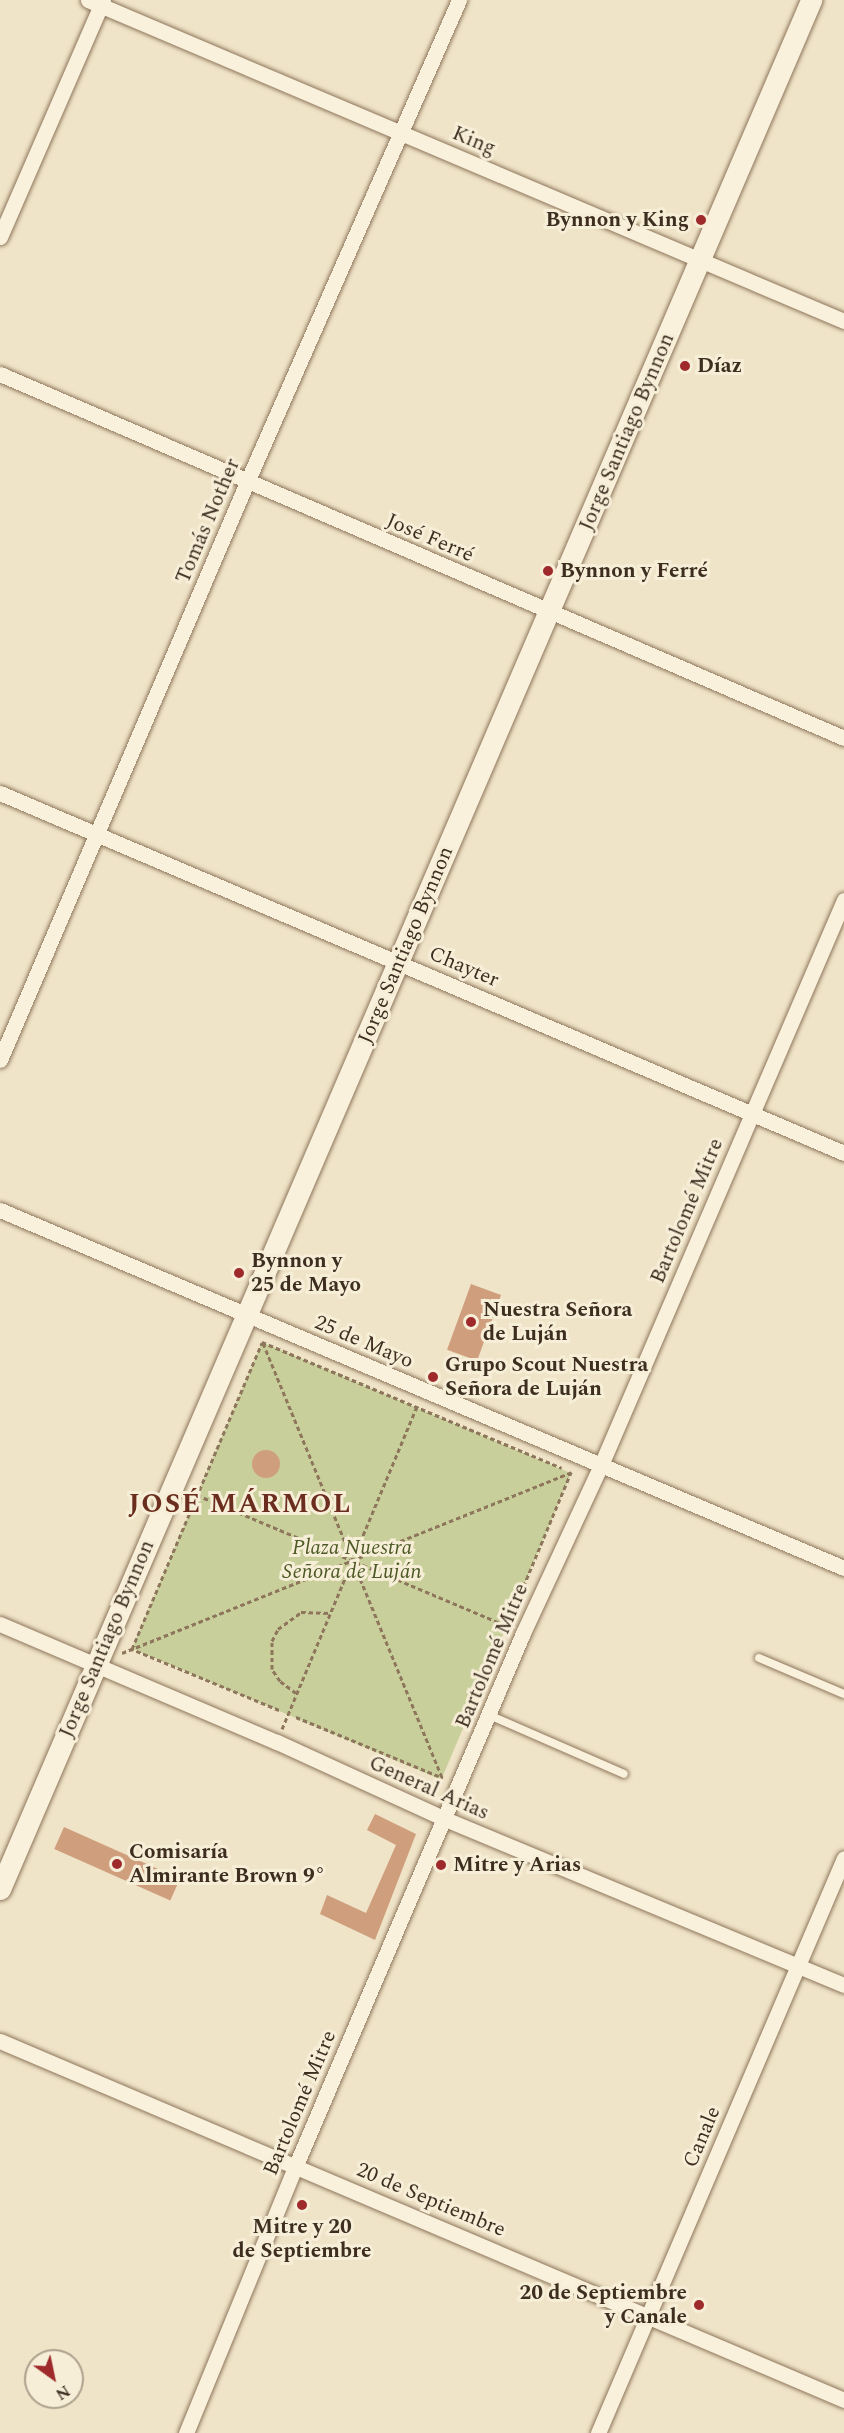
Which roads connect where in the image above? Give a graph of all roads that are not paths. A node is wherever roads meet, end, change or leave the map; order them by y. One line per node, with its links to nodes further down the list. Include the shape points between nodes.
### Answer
1 (459, 0): 4 (street, Tomás Nother)
2 (811, 0): 6 (street, Jorge Santiago Bynnon)
3 (97, 2): 4 (street, King); 5 (street)
4 (400, 134): 6 (street, King); 9 (street, Tomás Nother)
5 (0, 237)
6 (701, 259): 7 (street, King); 10 (street, Jorge Santiago Bynnon)
7 (844, 321)
8 (0, 374): 9 (street, José Ferré)
9 (247, 482): 10 (street, José Ferré); 13 (street, Tomás Nother)
10 (550, 612): 11 (street, José Ferré); 15 (street, Jorge Santiago Bynnon)
11 (844, 738)
12 (0, 793): 13 (street, Chayter)
13 (97, 834): 15 (street, Chayter); 16 (street, Tomás Nother)
14 (844, 900): 17 (street, Bartolomé Mitre)
15 (399, 963): 17 (street, Chayter); 20 (street, Jorge Santiago Bynnon)
16 (0, 1060)
17 (752, 1113): 18 (street, Chayter); 21 (street, Bartolomé Mitre)
18 (844, 1153)
19 (0, 1210): 20 (street, 25 de Mayo)
20 (246, 1315): 21 (street, 25 de Mayo); 25 (street, Jorge Santiago Bynnon)
21 (601, 1465): 22 (street, 25 de Mayo); 27 (street, Bartolomé Mitre)
22 (844, 1568)
23 (0, 1624): 25 (street, General Arias)
24 (759, 1658): 26 (lane)
25 (97, 1665): 29 (street, General Arias); 31 (street, Jorge Santiago Bynnon)
26 (844, 1694)
27 (489, 1715): 28 (lane); 29 (street, Bartolomé Mitre)
28 (624, 1774)
29 (446, 1819): 32 (street, General Arias); 35 (street, Bartolomé Mitre)
30 (844, 1857): 32 (street, Canale)
31 (0, 1889)
32 (797, 1966): 33 (street, General Arias); 36 (street, Canale)
33 (844, 1985)
34 (0, 2041): 35 (street, 20 de Septiembre)
35 (296, 2166): 36 (street, 20 de Septiembre); 38 (street, Bartolomé Mitre)
36 (648, 2316): 37 (street, 20 de Septiembre); 39 (street, Canale)
37 (844, 2400)
38 (186, 2433)
39 (598, 2433)

